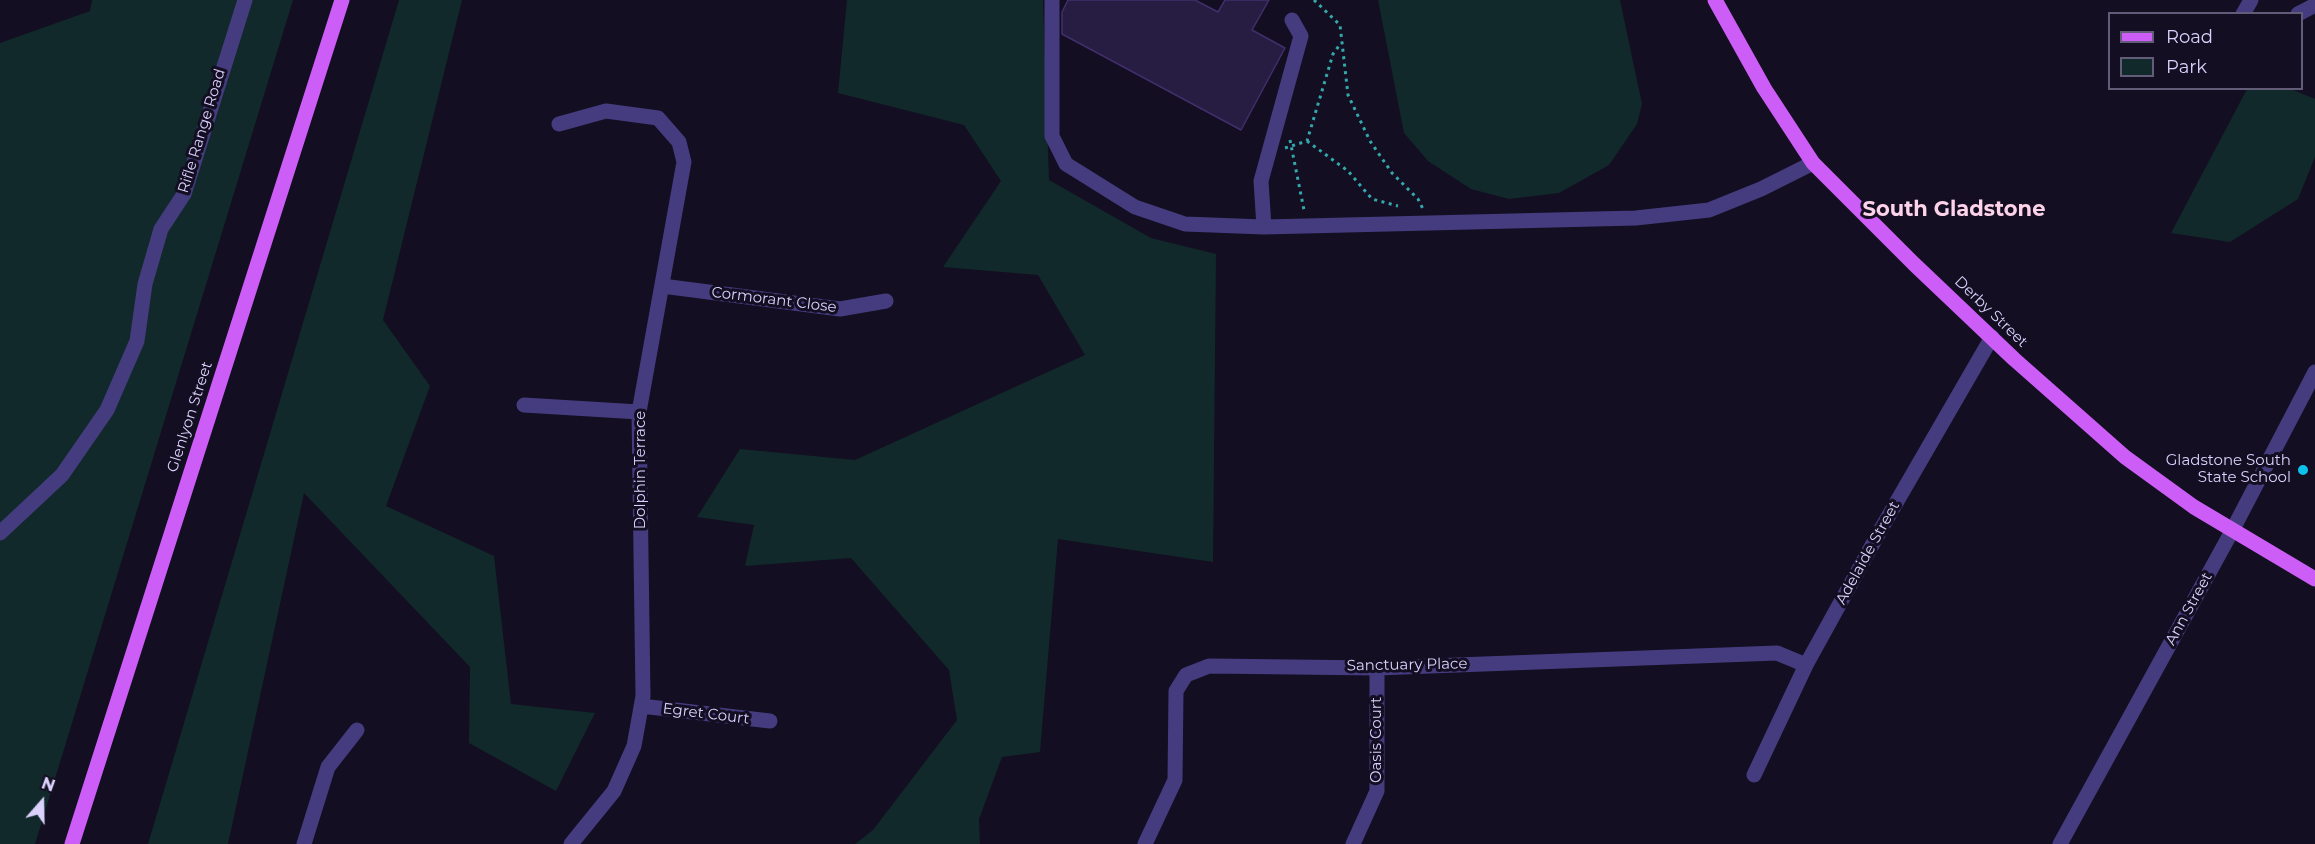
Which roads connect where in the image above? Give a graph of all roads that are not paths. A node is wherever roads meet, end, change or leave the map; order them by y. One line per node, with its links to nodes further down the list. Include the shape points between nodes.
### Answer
1 (244, 0): 16 (street, Rifle Range Road, via 184,194 161,229 145,284 136,341 107,410 62,475)
2 (342, 0): 24 (main road, Glenlyon Street)
3 (1052, 0): 8 (street, via 1052,136 1066,164 1135,207 1185,224)
4 (1715, 0): 7 (main road, Derby Street, via 1764,88)
5 (1292, 20): 8 (street, via 1301,36 1261,181)
6 (559, 124): 9 (street, Dolphin Terrace, via 606,111 658,118 679,142 684,162)
7 (1813, 163): 8 (street, via 1709,210 1636,218); 11 (main road, Derby Street)
8 (1264, 227)
9 (662, 286): 10 (street, Cormorant Close, via 840,309); 14 (street, Dolphin Terrace)
10 (886, 301)
11 (1992, 337): 15 (main road, Derby Street, via 2125,457); 18 (street, Adelaide Street)
12 (2315, 372): 15 (street, Ann Street)
13 (524, 405): 14 (street)
14 (639, 412): 20 (street, Dolphin Terrace)
15 (2232, 531): 17 (main road, Derby Street); 29 (street, Ann Street)
16 (0, 533)
17 (2315, 579)
18 (1806, 665): 19 (street, Sanctuary Place, via 1777,653); 23 (street, Adelaide Street)
19 (1377, 668): 27 (street, Sanctuary Place, via 1209,666 1186,675 1174,700 1175,780); 28 (street, Oasis Court, via 1377,791)
20 (641, 706): 21 (street, Egret Court); 26 (street, Dolphin Terrace, via 634,746 614,790)
21 (770, 721)
22 (357, 730): 25 (street, via 328,767)
23 (1754, 775)
24 (72, 844)
25 (304, 844)
26 (571, 844)
27 (1145, 844)
28 (1353, 844)
29 (2060, 844)

